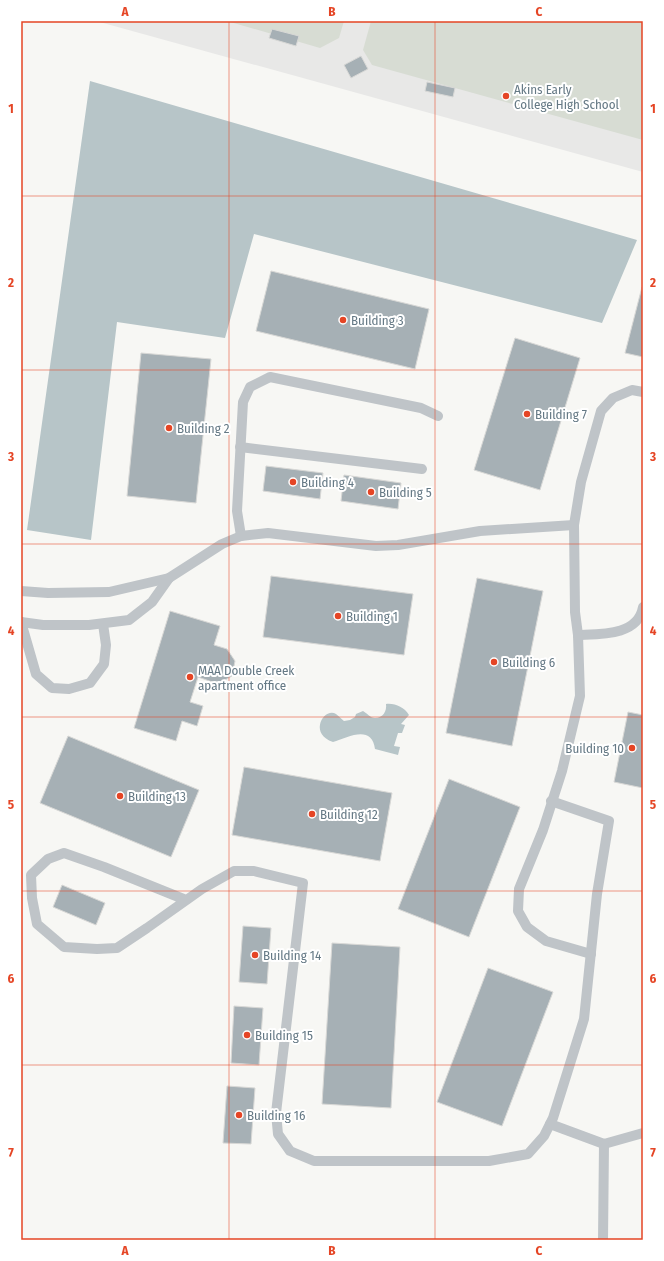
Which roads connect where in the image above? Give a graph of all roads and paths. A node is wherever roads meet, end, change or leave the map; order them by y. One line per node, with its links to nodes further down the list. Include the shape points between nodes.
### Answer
1 (643, 392): 5 (lane, via 632,390 613,398 601,411 581,482)
2 (438, 416): 3 (lane, via 421,408 270,376 250,388 243,402)
3 (240, 447): 4 (lane); 6 (lane, via 237,511)
4 (422, 469)
5 (574, 525): 6 (lane, via 480,532 383,546 268,533); 12 (lane, via 575,612)
6 (241, 536): 7 (lane, via 222,544)
7 (169, 578): 8 (lane, via 109,592); 11 (lane, via 152,602 129,620)
8 (21, 591)
9 (643, 607): 12 (lane, via 636,622 620,631)
10 (21, 622): 11 (lane, via 90,626); 11 (lane, via 36,674 52,688 69,689 90,683 104,664 106,644)
11 (103, 624)
12 (578, 635): 13 (lane, via 580,696)
13 (552, 801): 15 (lane, via 609,821 597,894); 15 (lane, via 519,889 518,911 527,927 546,941)
14 (186, 900): 14 (lane, via 117,948 64,947 37,924 31,875 48,859 64,853); 16 (lane, via 234,871 254,871 303,883 276,1113 278,1134 290,1151 314,1161 489,1161 528,1154 544,1136)
15 (591, 954): 16 (lane, via 584,1019)
16 (550, 1124): 18 (lane)
17 (643, 1133): 18 (lane)
18 (604, 1144): 19 (lane)
19 (603, 1240)

